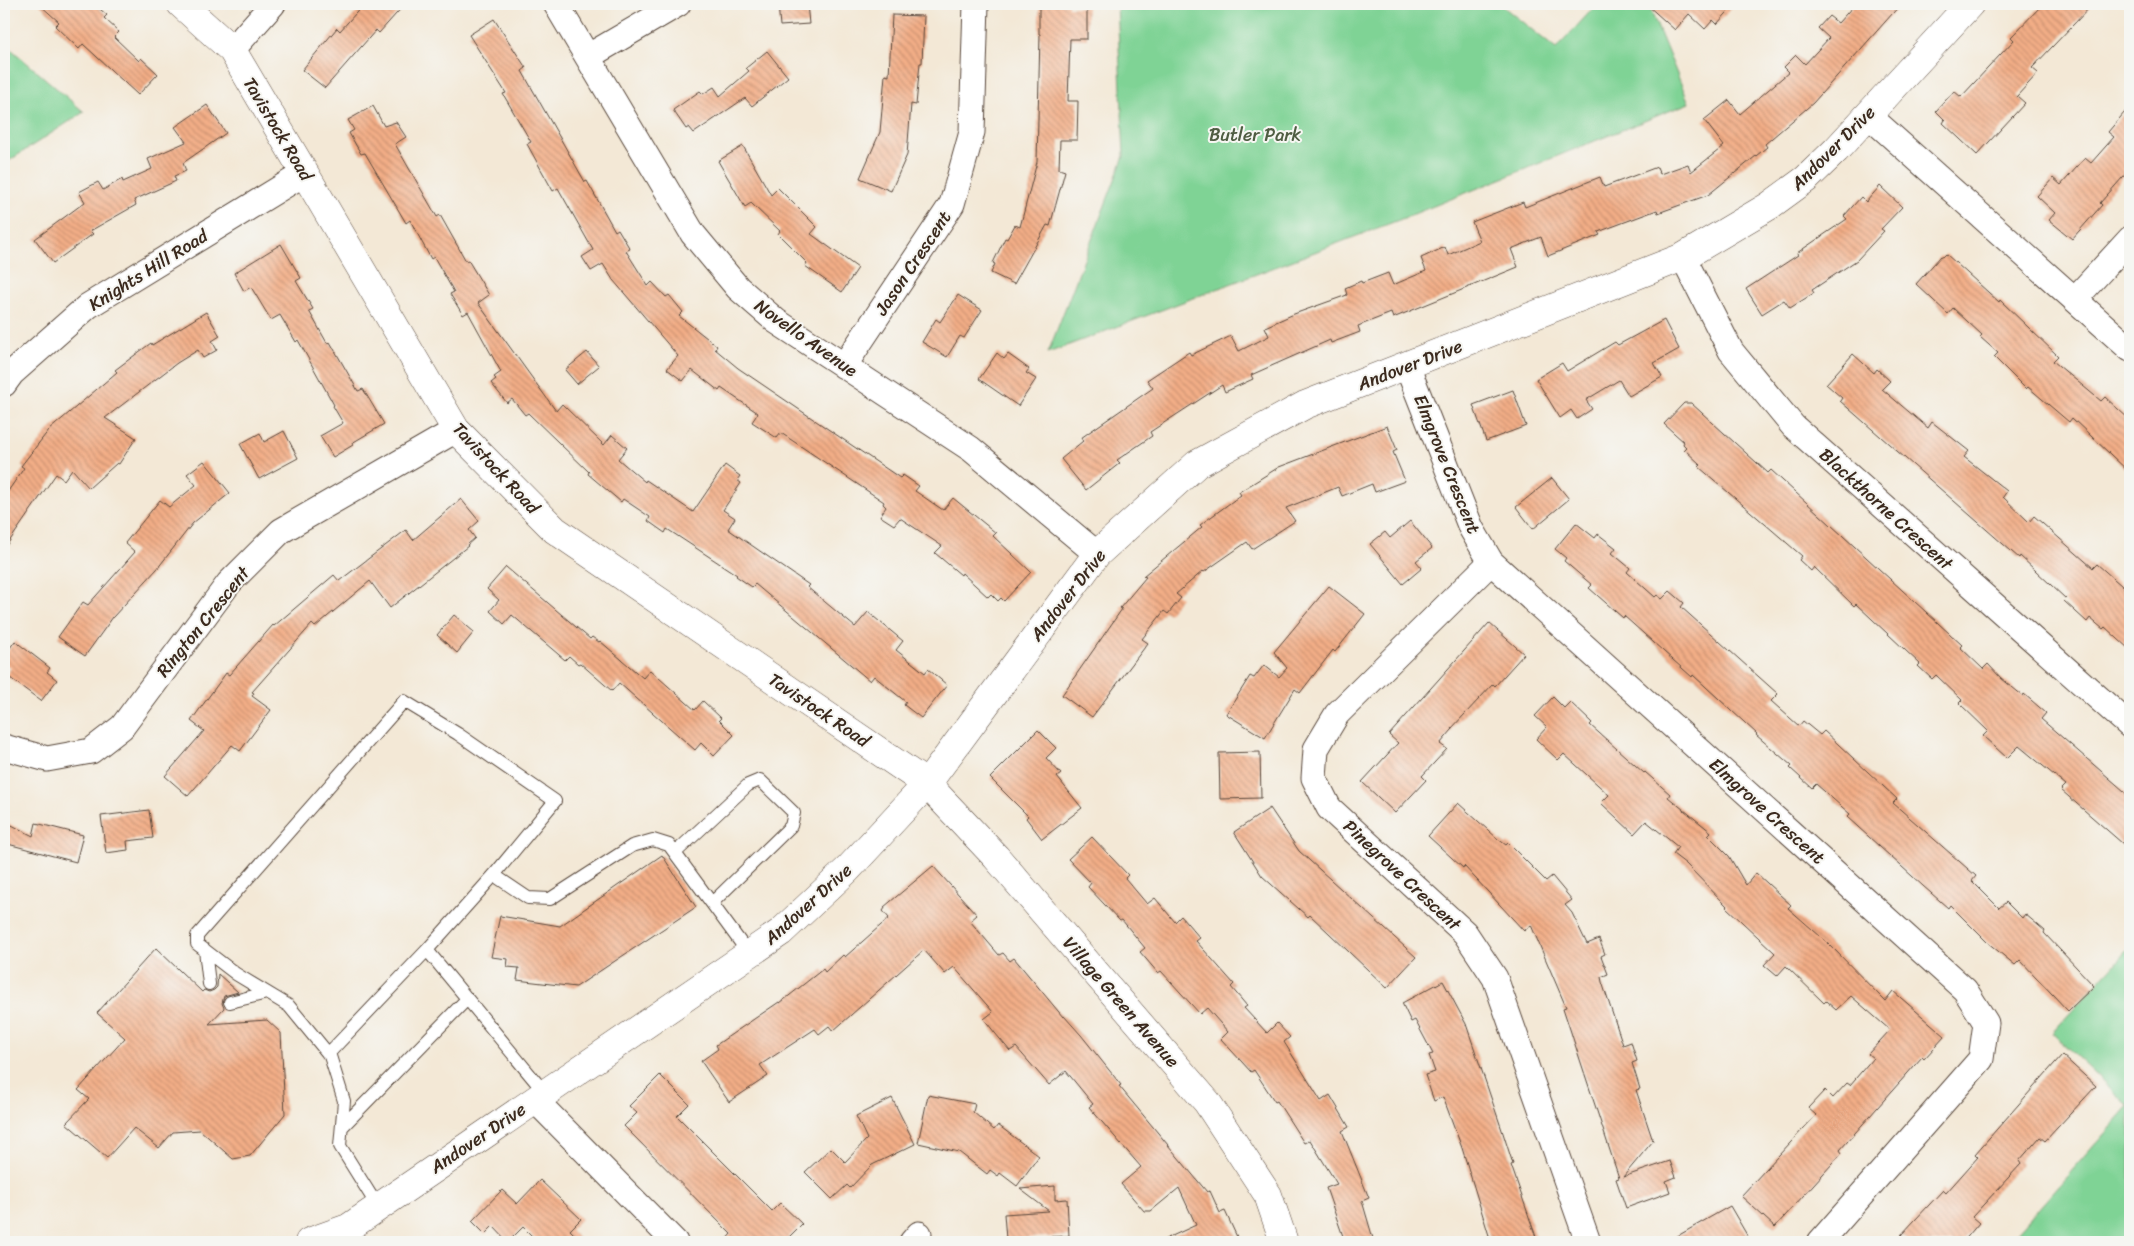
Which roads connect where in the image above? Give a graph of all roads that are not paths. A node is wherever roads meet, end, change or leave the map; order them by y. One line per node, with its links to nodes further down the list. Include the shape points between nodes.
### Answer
1 (181, 4): 7 (street, Tavistock Road)
2 (273, 4): 7 (street)
3 (556, 4): 8 (street, Novello Avenue)
4 (678, 4): 8 (street)
5 (976, 4): 15 (street, Jason Crescent, via 972,132 952,204)
6 (1970, 4): 9 (street, Andover Drive)
7 (232, 50): 10 (street, Tavistock Road)
8 (589, 56): 15 (street, Novello Avenue, via 693,234 738,288 776,321)
9 (1868, 115): 12 (street, Andover Drive, via 1806,180); 13 (street)
10 (305, 173): 17 (street, Knights Hill Road, via 88,306 12,373); 18 (street, Tavistock Road)
11 (2130, 240): 13 (street)
12 (1683, 257): 16 (street, Andover Drive); 21 (street, Blackthorne Crescent, via 1731,351 1793,426)
13 (2075, 299): 14 (street)
14 (2130, 348)
15 (844, 366): 19 (street, Novello Avenue, via 971,449)
16 (1407, 366): 19 (street, Andover Drive, via 1305,405 1197,464); 20 (street, Elmgrove Crescent, via 1471,528)
17 (4, 384)
18 (456, 430): 22 (street, Rington Crescent, via 281,532 229,583 122,727 91,751 47,759); 23 (street, Tavistock Road, via 555,530)
19 (1096, 554): 23 (street, Andover Drive)
20 (1491, 562): 41 (street, Pinegrove Crescent, via 1337,714 1316,749 1314,778 1329,808 1465,933 1496,978); 42 (street, Elmgrove Crescent, via 1965,990 1986,1023 1981,1059)
21 (2130, 726)
22 (4, 747)
23 (927, 784): 29 (street, Andover Drive, via 848,869 781,932); 40 (street, Village Green Avenue, via 996,856 1207,1102 1268,1195)
24 (675, 853): 25 (lane, via 669,845 653,840 632,846 550,899 528,898); 26 (lane); 26 (lane, via 748,785 760,780 794,813 791,826)
25 (494, 875): 27 (lane, via 555,801 404,700 196,936 197,944); 28 (lane)
26 (712, 903): 29 (lane)
27 (205, 950): 30 (lane); 31 (lane)
28 (427, 950): 32 (lane); 34 (lane)
29 (749, 954): 35 (street, Andover Drive)
30 (209, 984)
31 (267, 993): 33 (lane); 34 (lane, via 289,1006)
32 (467, 1000): 35 (lane); 36 (lane)
33 (230, 1002)
34 (328, 1054): 36 (lane, via 344,1101)
35 (540, 1097): 37 (street, Andover Drive); 39 (street)
36 (342, 1127): 37 (lane, via 340,1146)
37 (378, 1207): 38 (street, Andover Drive, via 348,1228)
38 (309, 1242)
39 (675, 1242)
40 (1284, 1242)
41 (1588, 1242)
42 (1820, 1242)

